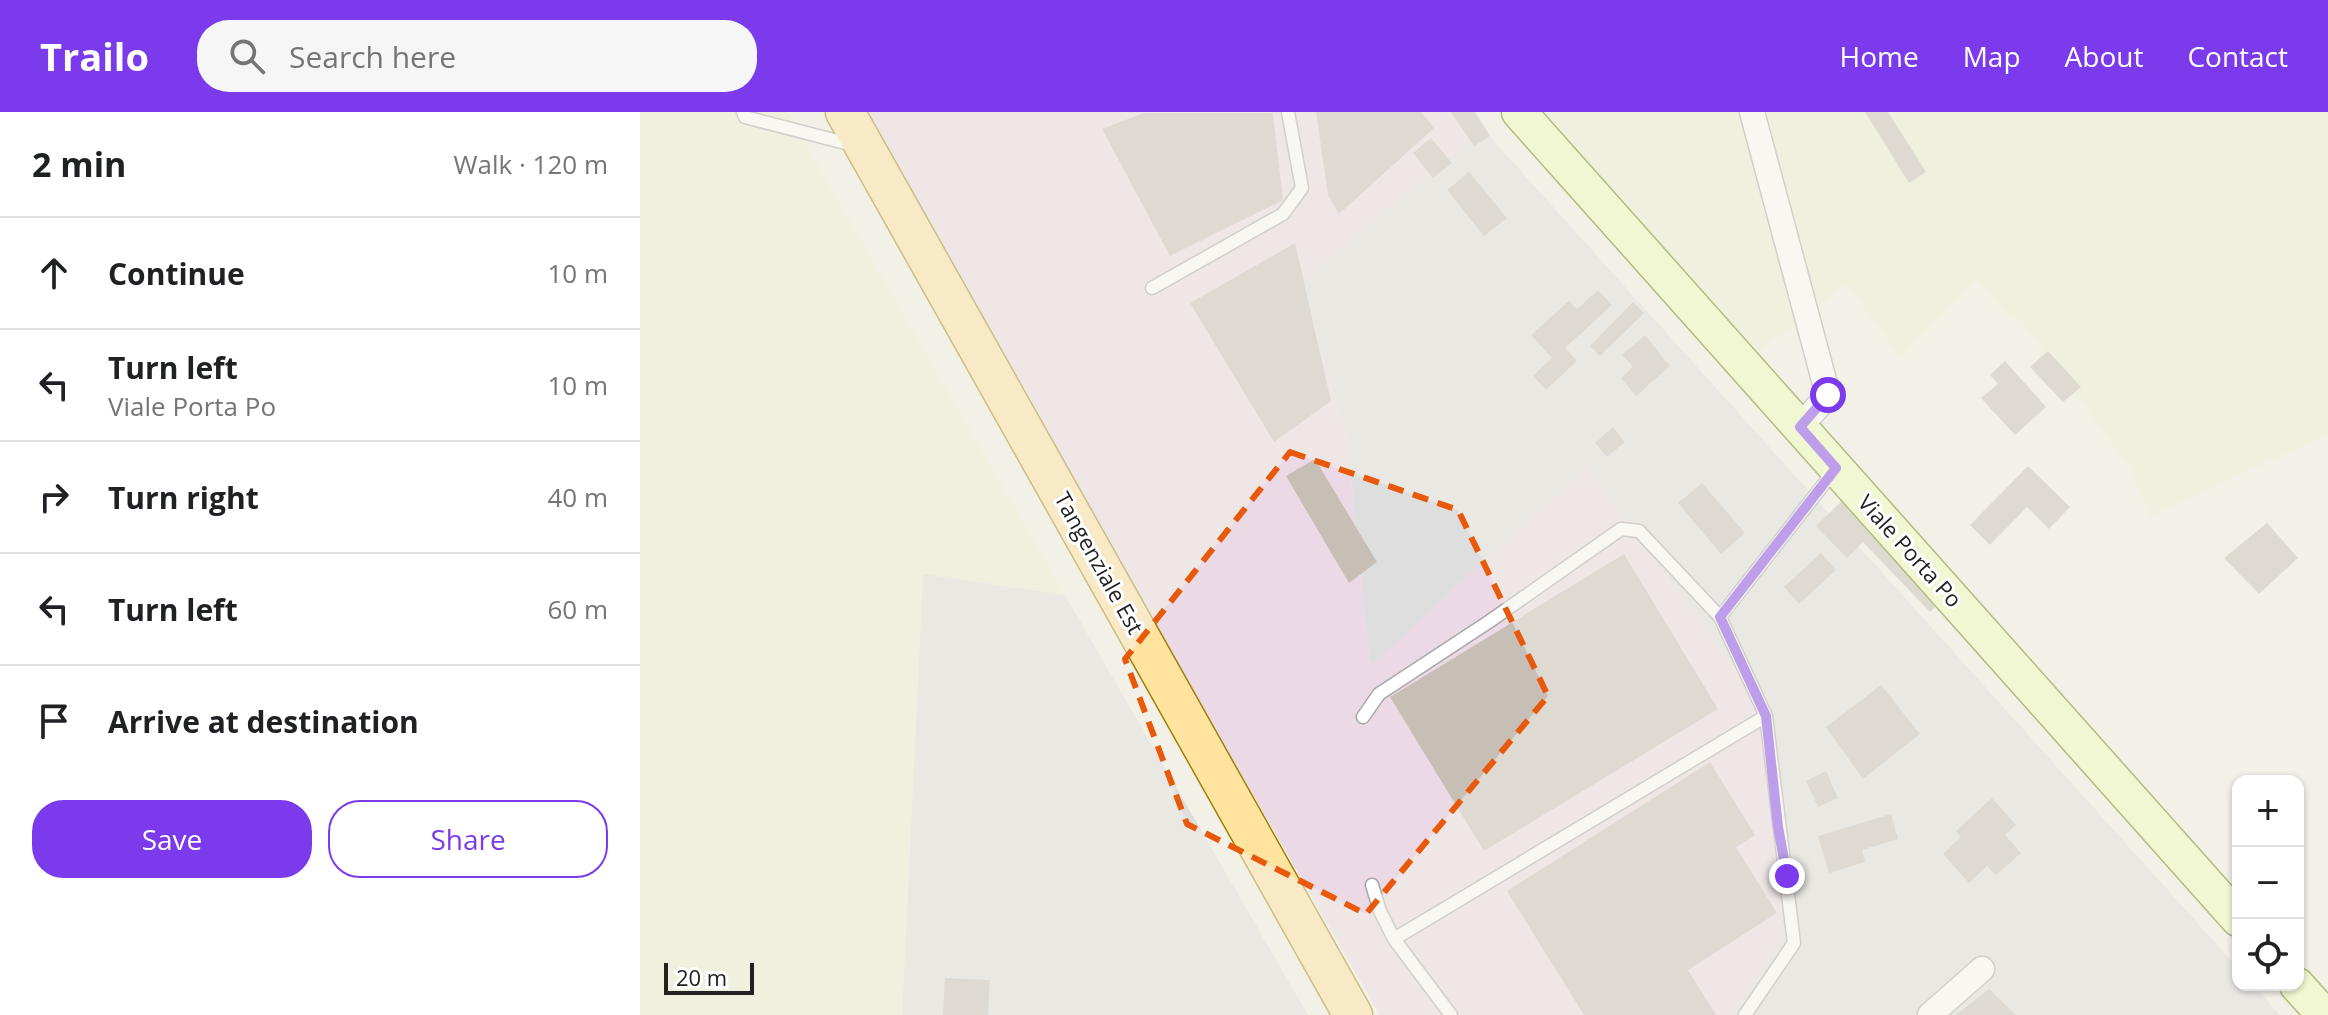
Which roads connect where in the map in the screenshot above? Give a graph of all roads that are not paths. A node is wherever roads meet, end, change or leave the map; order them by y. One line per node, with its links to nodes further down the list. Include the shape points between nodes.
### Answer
1 (743, 112): 6 (lane, via 745,117)
2 (845, 112): 6 (main road, Tangenziale Est)
3 (1288, 112): 7 (lane, via 1302,188 1283,214)
4 (1519, 112): 8 (main road, Viale Porta Po)
5 (1752, 112): 8 (street, via 1828,395)
6 (865, 148): 18 (main road, Tangenziale Est)
7 (1152, 288)
8 (1800, 427): 9 (main road, Viale Porta Po)
9 (1836, 468): 10 (lane); 14 (main road, Viale Porta Po)
10 (1720, 617): 11 (lane); 12 (lane, via 1639,531 1621,529 1379,694)
11 (1766, 716): 15 (lane); 20 (lane, via 1794,943)
12 (1363, 717)
13 (1372, 885): 15 (lane)
14 (2232, 912)
15 (1394, 939): 19 (lane)
16 (1982, 969): 21 (street)
17 (2302, 991): 22 (main road)
18 (1353, 1015)
19 (1451, 1015)
20 (1745, 1015)
21 (1930, 1015)
22 (2324, 1015)

